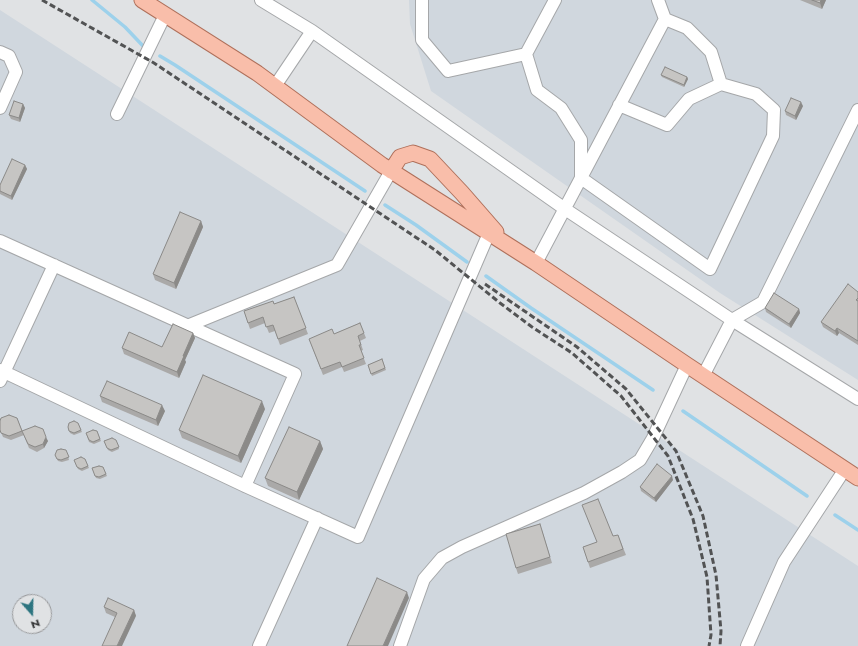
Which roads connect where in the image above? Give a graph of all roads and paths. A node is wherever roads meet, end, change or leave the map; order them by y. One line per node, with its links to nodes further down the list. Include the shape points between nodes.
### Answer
1 (142, 0): 6 (main road)
2 (261, 0): 8 (lane)
3 (422, 0): 10 (lane, via 422,40 448,71)
4 (555, 0): 10 (lane)
5 (658, 0): 7 (lane)
6 (166, 15): 12 (main road); 16 (lane)
7 (665, 19): 11 (lane, via 686,28 711,52); 13 (lane)
8 (312, 31): 12 (lane); 19 (lane)
9 (0, 52): 14 (lane, via 9,56 16,72)
10 (526, 54): 18 (lane, via 538,90 561,108 581,140)
11 (720, 84): 13 (lane, via 689,99 666,125); 18 (lane, via 756,94 774,110 773,136 710,269)
12 (275, 86): 17 (main road)
13 (620, 105): 18 (lane)
14 (0, 108)
15 (858, 110): 25 (lane, via 763,302)
16 (117, 114)
17 (391, 171): 20 (main road); 22 (main road, via 400,157 413,153 430,159); 26 (lane, via 337,265)
18 (581, 178): 19 (lane)
19 (565, 209): 23 (lane); 25 (lane)
20 (489, 233): 22 (main road); 34 (lane, via 358,537)
21 (0, 241): 24 (lane)
22 (508, 245): 23 (main road)
23 (536, 263): 27 (main road)
24 (54, 266): 26 (lane); 28 (lane)
25 (732, 320): 29 (lane); 30 (lane)
26 (187, 326): 33 (lane, via 295,374)
27 (687, 365): 29 (main road); 36 (lane, via 654,438 640,460 584,493 442,558 424,579)
28 (1, 374): 33 (lane)
29 (704, 376): 31 (main road)
30 (858, 399)
31 (851, 466): 32 (main road); 37 (lane, via 784,562)
32 (858, 478)
33 (245, 486): 34 (lane)
34 (317, 518): 35 (lane)
35 (259, 646)
36 (400, 646)
37 (747, 646)

